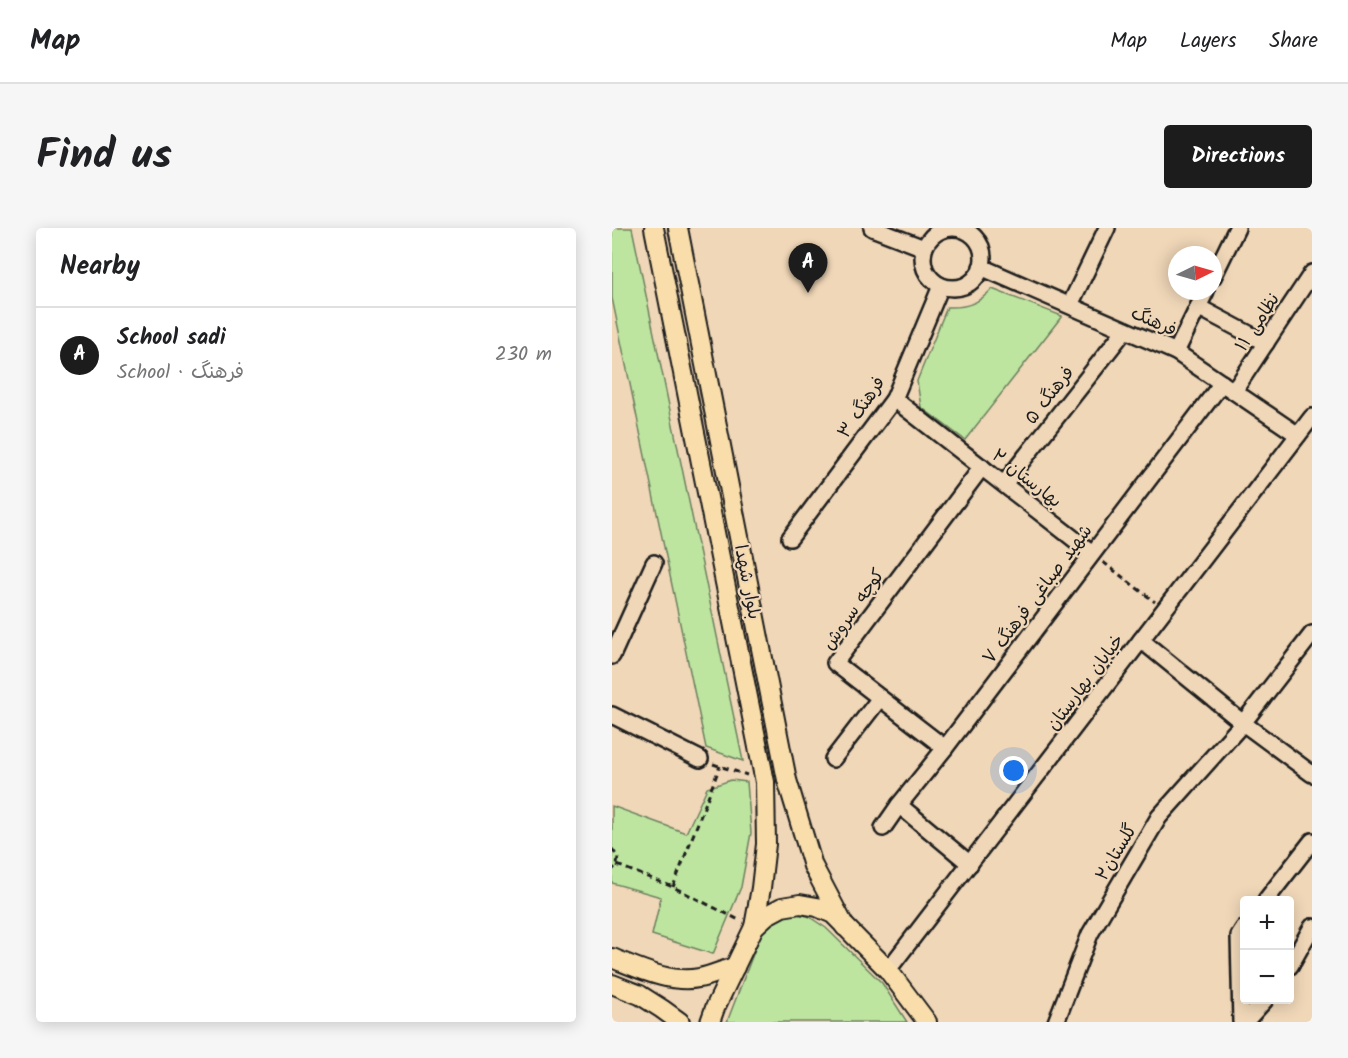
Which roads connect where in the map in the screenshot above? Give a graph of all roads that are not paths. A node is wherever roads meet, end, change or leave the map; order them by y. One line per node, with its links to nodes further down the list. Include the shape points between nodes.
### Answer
1 (654, 228): 41 (main road, بلوار شهدا, via 765,782 766,844)
2 (678, 228): 42 (main road, بلوار شهدا, via 787,780 813,866)
3 (872, 228): 7 (street)
4 (1107, 228): 13 (street)
5 (1237, 228): 8 (street)
6 (970, 230): 7 (street, via 943,230 928,240); 9 (street, via 981,248)
7 (924, 248): 11 (street, via 922,257 927,274)
8 (1222, 259)
9 (981, 267): 11 (street, via 970,283 961,287); 13 (street, فرهنگ)
10 (1312, 273): 16 (street, نظامی ۱۱)
11 (941, 286): 19 (street, فرهنگ ۳)
12 (1202, 300): 14 (street)
13 (1070, 305): 15 (street, فرهنگ)
14 (1198, 308): 16 (street); 17 (street)
15 (1125, 330): 17 (street, فرهنگ); 22 (street, فرهنگ ۵)
16 (1266, 343): 18 (street, نظامی ۱۱)
17 (1176, 352): 18 (street, فرهنگ)
18 (1228, 387): 20 (street, فرهنگ); 24 (street, شهید صباغی فرهنگ ۷)
19 (894, 399): 21 (street, بهارستان ۲); 23 (street, فرهنگ ۳)
20 (1307, 424): 27 (street, خیابان بهارستان)
21 (982, 467): 22 (street, بهارستان ۲); 29 (street, کوچه سروش, via 834,663)
22 (1004, 484): 24 (street, بهارستان ۲)
23 (790, 538)
24 (1092, 553): 32 (street, شهید صباغی فرهنگ ۷)
25 (654, 563): 28 (street)
26 (1312, 634): 31 (street, گلستان۲)
27 (1141, 640): 31 (street); 39 (street, خیابان بهارستان)
28 (612, 656)
29 (880, 698): 32 (street, کوچه سروش); 34 (street)
30 (612, 715): 33 (street)
31 (1243, 723): 35 (street); 54 (street, گلستان۲, via 1160,817 1090,934)
32 (945, 748): 36 (street, شهید صباغی فرهنگ ۷)
33 (700, 759)
34 (833, 759)
35 (1312, 774)
36 (899, 805): 37 (street, شهید صباغی فرهنگ ۷); 39 (street)
37 (883, 828)
38 (1312, 841): 40 (street)
39 (970, 864): 48 (street, خیابان بهارستان)
40 (1269, 896)
41 (754, 927): 42 (main road, via 782,907 800,904 833,914); 47 (main road)
42 (845, 927): 48 (main road)
43 (1312, 927): 46 (street)
44 (1240, 935): 55 (street)
45 (612, 958): 47 (main road, via 673,978 697,978)
46 (1294, 959)
47 (735, 967): 52 (main road)
48 (888, 970): 53 (main road)
49 (612, 984): 51 (main road, via 640,995)
50 (1260, 1004): 55 (street)
51 (680, 1022)
52 (710, 1022)
53 (927, 1022)
54 (1056, 1022)
55 (1243, 1022)

